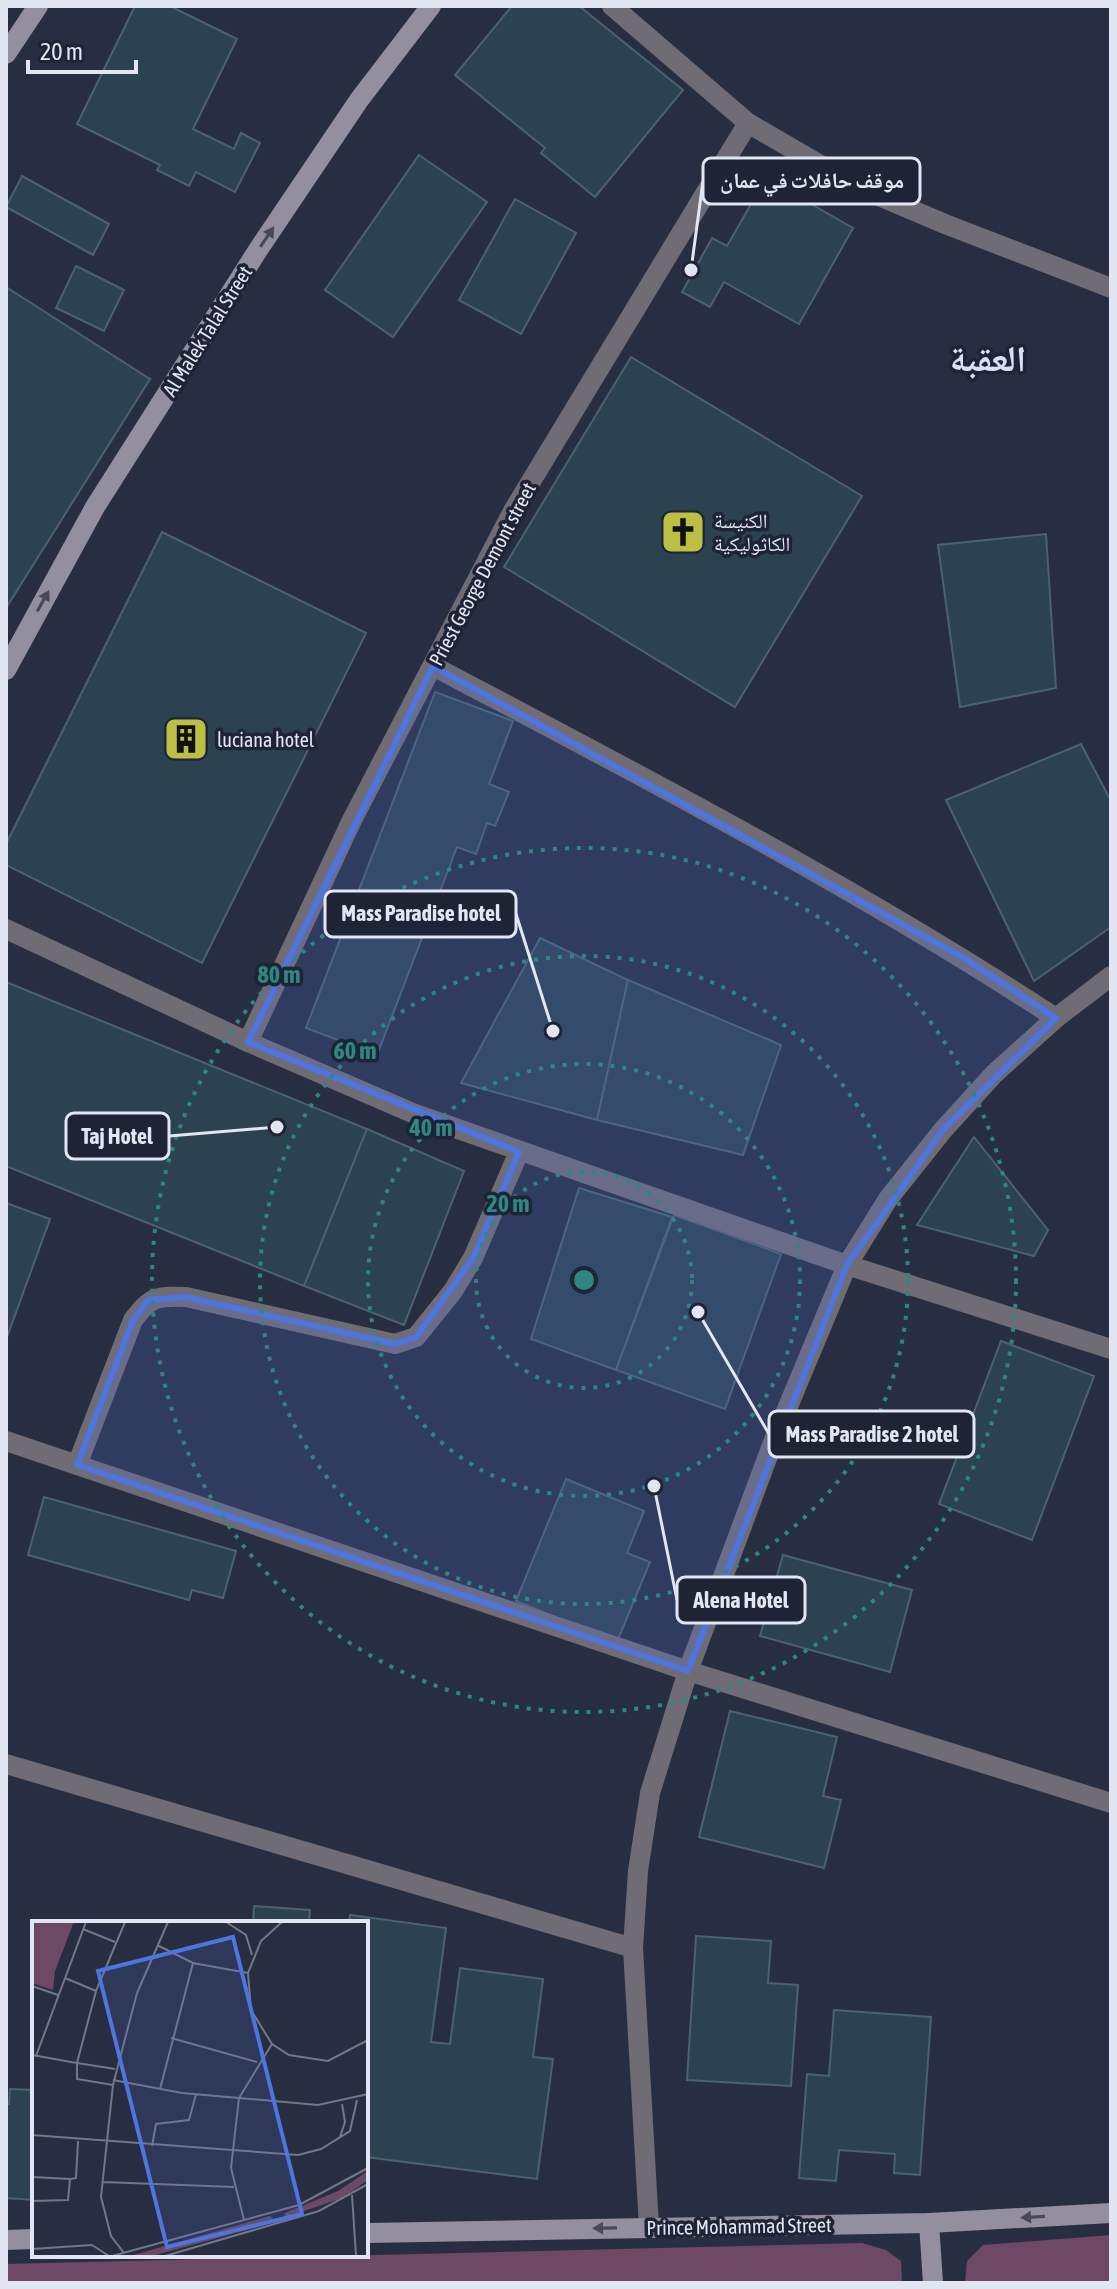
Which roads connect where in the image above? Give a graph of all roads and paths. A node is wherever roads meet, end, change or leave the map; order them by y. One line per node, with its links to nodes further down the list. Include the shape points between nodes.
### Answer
1 (38, 6): 4 (main road)
2 (431, 6): 8 (main road, Al Malek Talal Street, one-way to 2, via 95,507 258,250 359,100)
3 (612, 6): 5 (street)
4 (6, 54)
5 (748, 123): 6 (street, via 858,187); 7 (street, Priest George Demont street, via 513,511)
6 (1111, 288)
7 (433, 666): 11 (street, via 938,943); 12 (street, Priest George Demont street, via 352,820)
8 (6, 670)
9 (6, 929): 12 (street)
10 (1111, 976): 11 (street)
11 (1056, 1018): 14 (street, via 943,1130 888,1199)
12 (248, 1042): 13 (street)
13 (519, 1152): 14 (street); 17 (street, via 473,1258 416,1337 395,1344 186,1297 148,1300 133,1320)
14 (847, 1265): 15 (street); 18 (street, via 772,1445)
15 (1111, 1349)
16 (6, 1441): 17 (street)
17 (77, 1465): 18 (street)
18 (688, 1671): 20 (street); 21 (street, via 650,1793)
19 (6, 1764): 21 (street)
20 (1111, 1803)
21 (633, 1948): 24 (street)
22 (1111, 2213): 23 (main road, Prince Mohammad Street, one-way to 23)
23 (929, 2223): 24 (main road, Prince Mohammad Street); 28 (main road)
24 (649, 2227): 25 (main road, Prince Mohammad Street, one-way to 25)
25 (368, 2233)
26 (32, 2239): 27 (main road)
27 (6, 2240)
28 (933, 2283)

